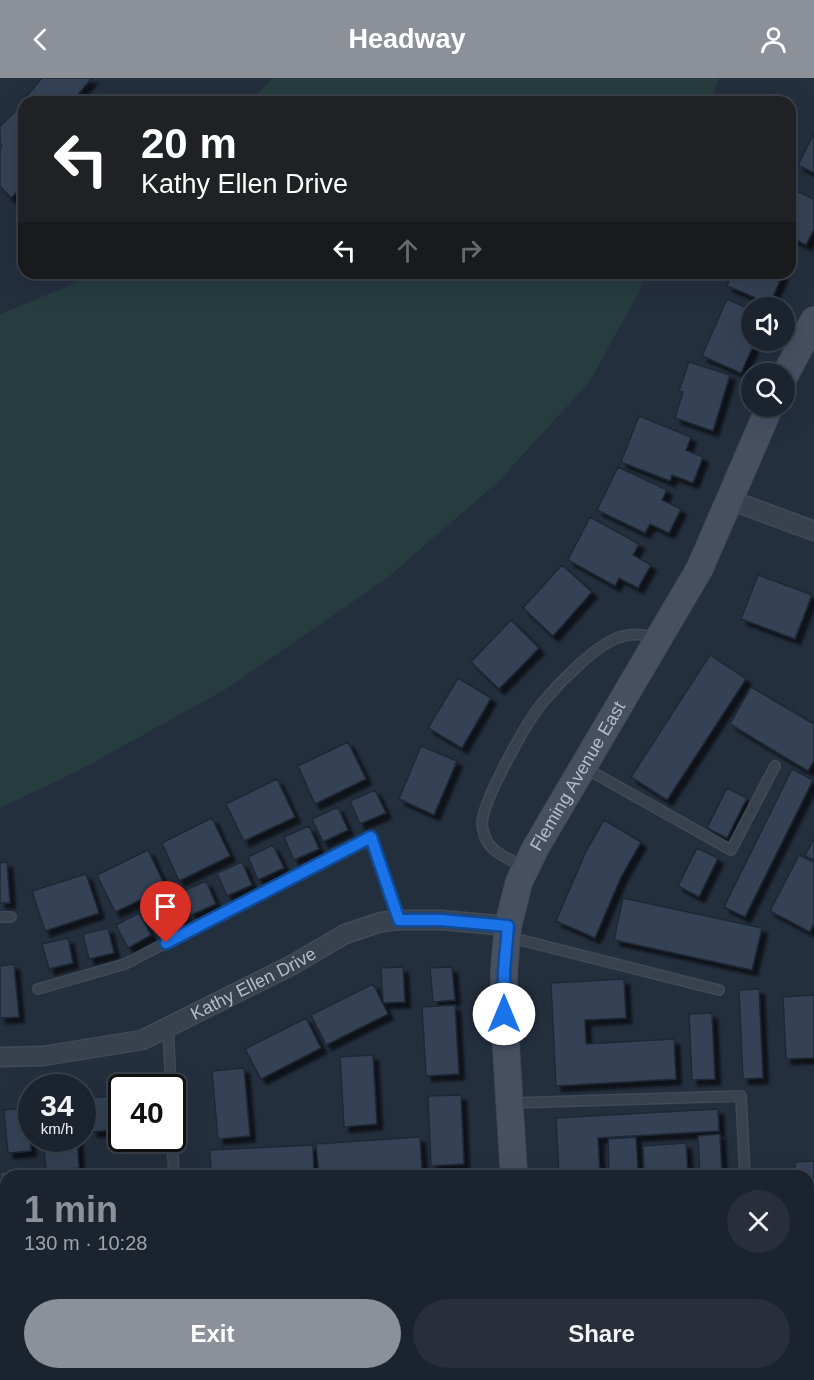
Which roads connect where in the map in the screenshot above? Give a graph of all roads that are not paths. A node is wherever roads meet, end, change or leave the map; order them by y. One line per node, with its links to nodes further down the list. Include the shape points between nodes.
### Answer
1 (814, 320): 2 (street)
2 (791, 363)
3 (765, 417): 4 (street, Fleming Avenue East)
4 (730, 500): 5 (street); 6 (street, Fleming Avenue East, via 700,568)
5 (814, 531)
6 (659, 638): 7 (street, Fleming Avenue East); 9 (lane, via 636,633 615,639 583,662 542,702 506,762 482,823 485,839 498,853)
7 (583, 766): 8 (lane, via 731,850); 9 (street, Fleming Avenue East)
8 (775, 766)
9 (526, 868): 13 (street, Fleming Avenue East)
10 (0, 917): 11 (lane)
11 (10, 917)
12 (399, 920): 13 (street, Kathy Ellen Drive, via 441,920); 14 (lane, via 371,837 124,964); 16 (street, Kathy Ellen Drive, via 345,934)
13 (508, 931): 15 (lane); 19 (street, Fleming Avenue East, via 504,1014)
14 (38, 989)
15 (719, 990)
16 (168, 1027): 17 (street, Kathy Ellen Drive, via 142,1040 44,1056); 18 (lane)
17 (0, 1058)
18 (170, 1074)
19 (510, 1103): 22 (street, Fleming Avenue East); 23 (lane, via 741,1096)
20 (173, 1152): 21 (lane)
21 (174, 1170)
22 (514, 1170)
23 (745, 1170)

